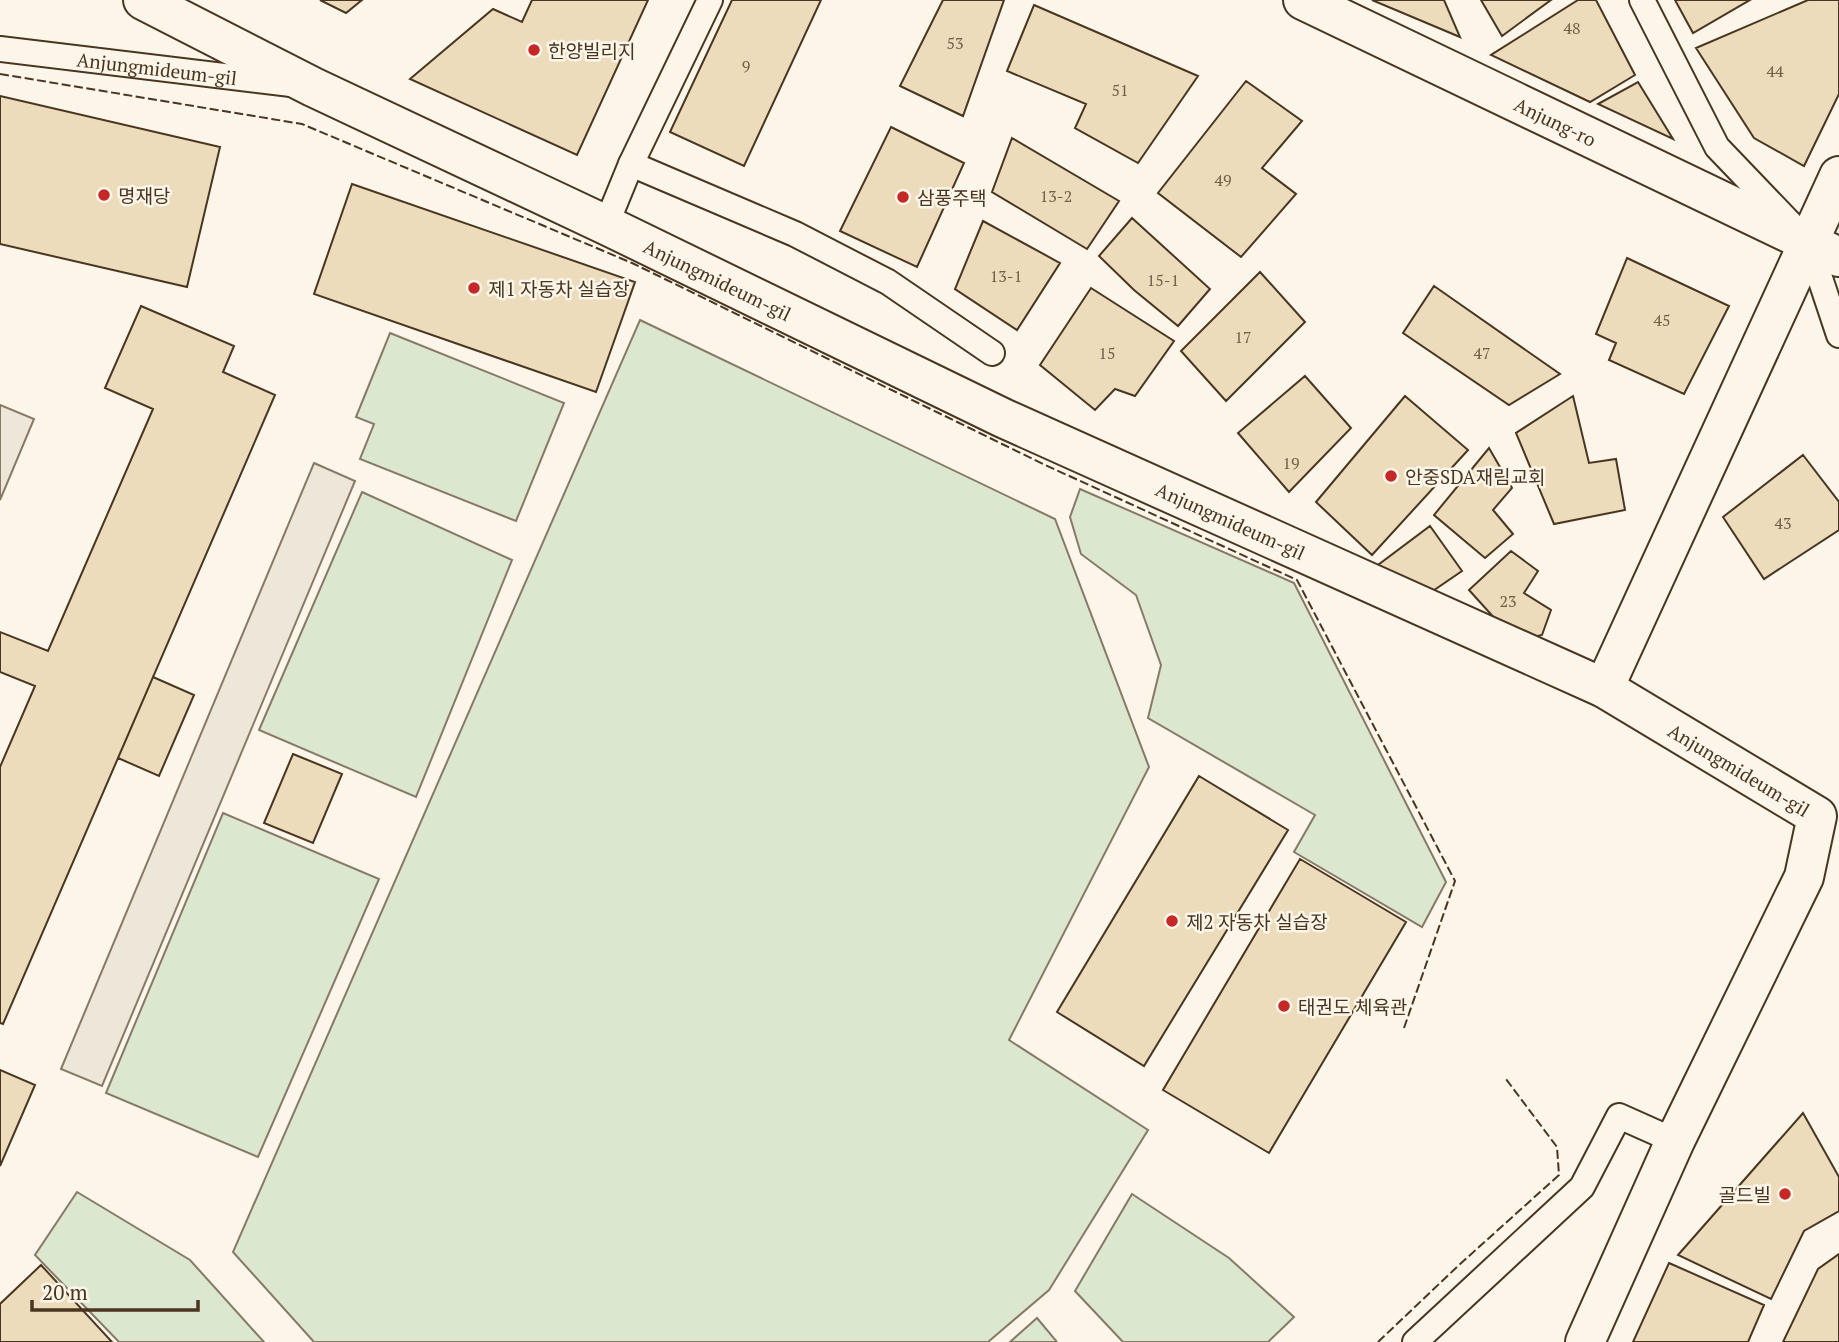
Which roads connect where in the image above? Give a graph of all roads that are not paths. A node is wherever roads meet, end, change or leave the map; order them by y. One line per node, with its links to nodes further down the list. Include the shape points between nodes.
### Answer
1 (142, 0): 6 (street, Anjungmideum-gil)
2 (710, 0): 7 (lane)
3 (1303, 0): 10 (street, Anjung-ro)
4 (1642, 0): 10 (lane, via 1717,147)
5 (0, 49): 6 (lane, Anjungmideum-gil)
6 (313, 87): 9 (street, Anjungmideum-gil)
7 (631, 164): 9 (lane); 12 (lane, via 795,233 888,282)
8 (1839, 176): 10 (street)
9 (606, 225): 13 (street, Anjungmideum-gil, via 1003,418)
10 (1824, 249): 11 (lane); 13 (street)
11 (1839, 335)
12 (992, 353)
13 (1604, 688): 14 (street, Anjungmideum-gil, via 1817,816 1804,877)
14 (1675, 1141): 15 (lane, via 1619,1115 1583,1187); 16 (street, Anjungmideum-gil)
15 (1415, 1342)
16 (1585, 1342)

